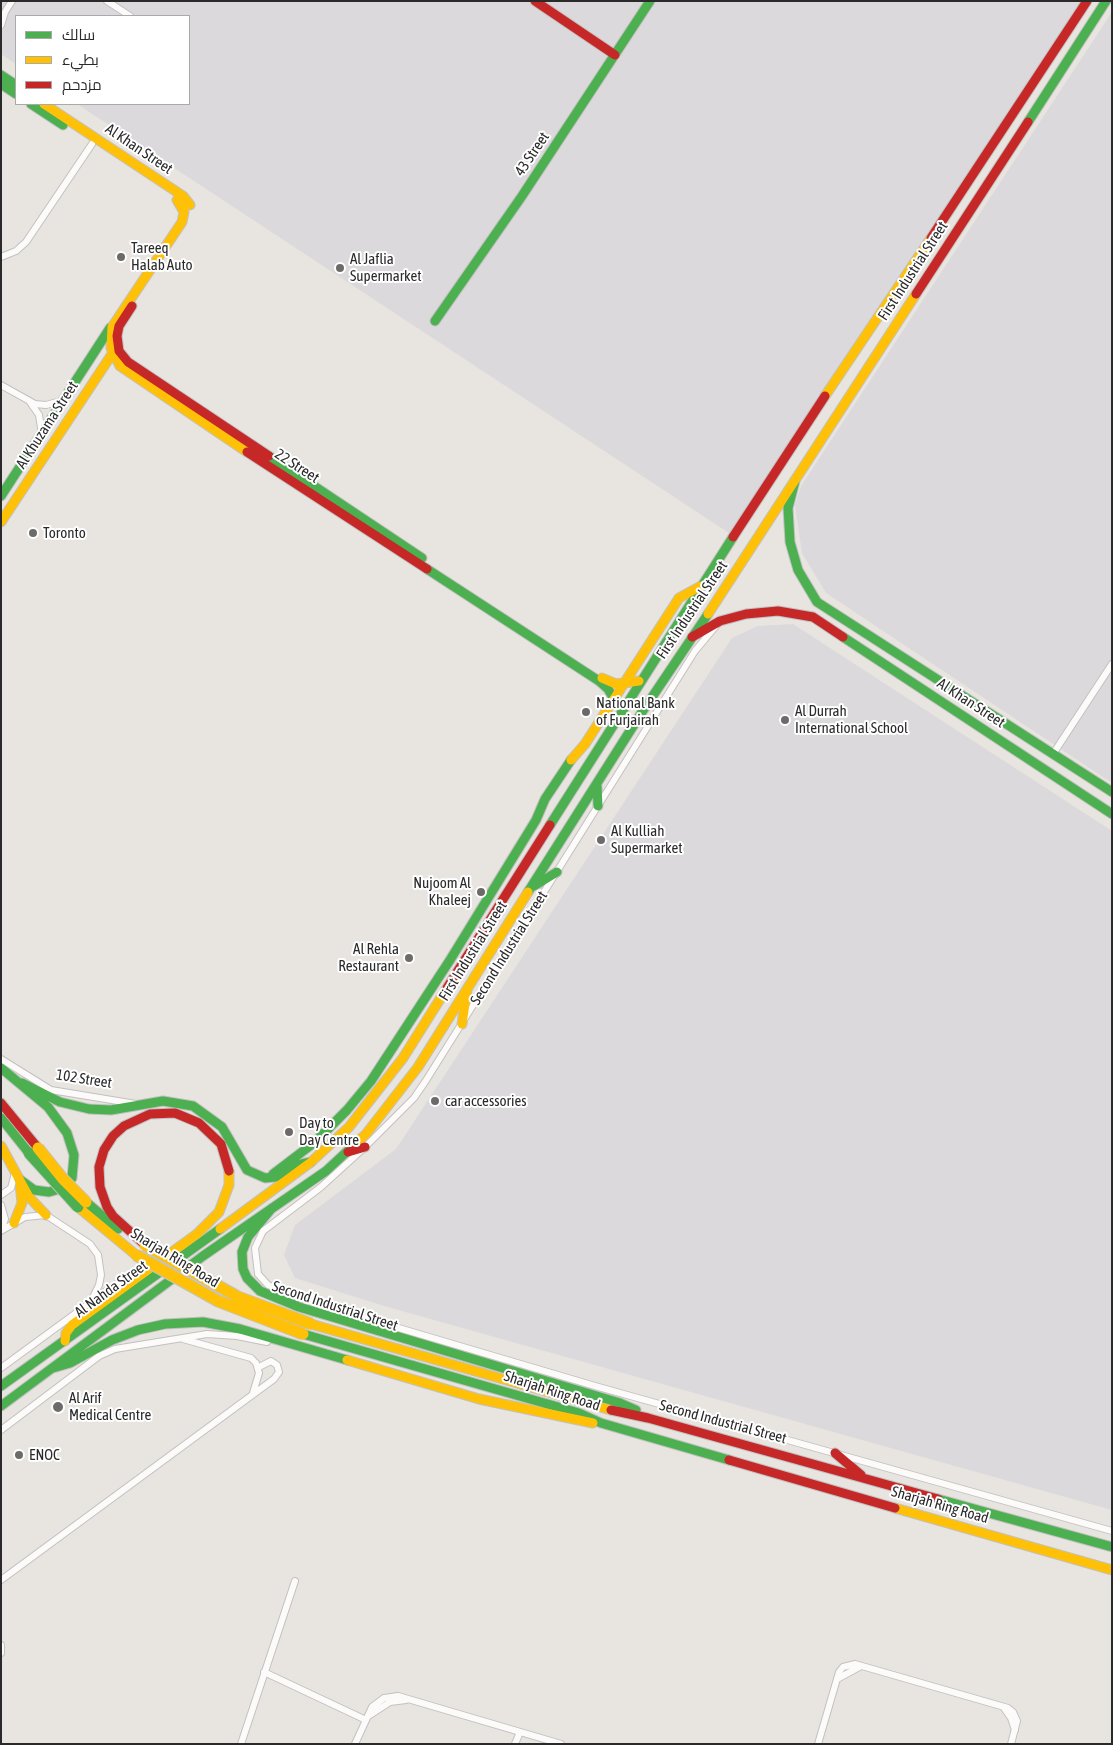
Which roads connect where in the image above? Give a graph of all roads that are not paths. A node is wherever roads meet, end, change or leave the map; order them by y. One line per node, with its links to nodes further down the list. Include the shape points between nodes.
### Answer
1 (12, 1): 8 (street)
2 (107, 1): 7 (street)
3 (535, 1): 9 (main road)
4 (650, 1): 9 (main road, 43 Street)
5 (1087, 1): 28 (main road, First Industrial Street)
6 (1106, 1): 25 (main road, First Industrial Street)
7 (128, 15)
8 (1, 25)
9 (615, 55): 18 (main road, 43 Street)
10 (1, 76): 12 (main road)
11 (1, 85): 13 (main road)
12 (15, 85)
13 (15, 93)
14 (33, 105): 16 (main road, Al Khan Street)
15 (46, 105): 20 (main road, Al Khan Street, via 182,196 190,206 188,217 119,326)
16 (92, 144): 17 (street, via 26,242 16,251); 19 (main road, Al Khan Street, via 177,200 184,209 182,222)
17 (1, 257)
18 (435, 321)
19 (114, 322): 20 (main road, via 110,338); 22 (main road, Al Khuzama Street)
20 (115, 350): 27 (main road, Al Khuzama Street); 33 (main road, 22 Street, via 136,368 605,680); 34 (main road, 22 Street, via 124,370 599,681)
21 (1, 385): 23 (street)
22 (65, 400): 23 (street, via 46,405); 24 (main road, Al Khuzama Street)
23 (29, 401): 24 (street, via 39,415)
24 (42, 434): 26 (main road, Al Khuzama Street)
25 (795, 481): 30 (main road, First Industrial Street); 35 (main road, Al Khan Street, via 788,508 790,542 798,570 817,602)
26 (1, 496)
27 (1, 522)
28 (701, 586): 32 (main road, First Industrial Street); 33 (main road, via 679,598)
29 (720, 621): 30 (main road); 38 (street, Second Industrial Street, via 695,651); 39 (main road, Al Khan Street, via 769,611 813,617)
30 (692, 636): 36 (main road, First Industrial Street)
31 (1112, 664): 35 (street)
32 (639, 681): 33 (main road); 44 (main road, First Industrial Street)
33 (624, 684): 34 (main road)
34 (614, 699): 43 (main road, via 547,795 536,820)
35 (1053, 754): 37 (main road, Al Khan Street)
36 (597, 785): 38 (main road); 41 (main road, First Industrial Street)
37 (1112, 792)
38 (598, 806): 40 (street, Second Industrial Street)
39 (1112, 814)
40 (556, 872): 41 (main road); 45 (street, Second Industrial Street)
41 (531, 887): 42 (main road, First Industrial Street)
42 (467, 987): 45 (main road); 57 (main road, First Industrial Street, via 418,1067)
43 (430, 991): 44 (main road); 50 (main road)
44 (429, 1017): 49 (main road, First Industrial Street)
45 (462, 1024): 55 (street, Second Industrial Street, via 414,1098)
46 (1, 1059): 52 (street, 102 Street, via 51,1090)
47 (1, 1068): 48 (main road)
48 (22, 1083): 52 (main road, via 81,1108 111,1110); 59 (main road, via 62,1125 71,1144 75,1165 68,1183 56,1191 34,1190)
49 (377, 1094): 50 (main road); 58 (main road, First Industrial Street, via 349,1127)
50 (359, 1096): 60 (main road, via 315,1142)
51 (1, 1103): 56 (main road)
52 (140, 1104): 60 (main road, via 169,1101 205,1112 226,1132 247,1170)
53 (1, 1118): 56 (main road)
54 (1, 1146): 59 (main road)
55 (365, 1147): 57 (main road); 83 (street, Second Industrial Street, via 259,1236 255,1261 258,1274 268,1286 594,1386)
56 (34, 1150): 63 (main road, Sharjah Ring Road, bridge, via 63,1179)
57 (348, 1152): 64 (main road, First Industrial Street)
58 (311, 1162): 60 (main road); 72 (main road, Al Nahda Street)
59 (17, 1175): 61 (street, via 11,1188); 65 (main road, via 29,1197); 66 (main road, via 22,1204)
60 (267, 1178)
61 (1, 1195)
62 (1, 1205): 67 (street, via 6,1219)
63 (82, 1205): 68 (main road, Sharjah Ring Road); 81 (main road, Sharjah Ring Road, bridge, via 136,1255 246,1314 303,1334 579,1413)
64 (272, 1208): 76 (main road, Al Nahda Street); 80 (main road, via 248,1236 242,1252 247,1278 260,1291 299,1307 620,1403)
65 (46, 1215): 66 (street); 70 (street, via 90,1244 98,1255 99,1285)
66 (14, 1223): 67 (street)
67 (1, 1230)
68 (145, 1245): 69 (main road, via 107,1208 100,1187 99,1168 104,1150 124,1126 150,1114 175,1113 199,1123 220,1144 229,1185 226,1199 211,1222); 80 (main road, Sharjah Ring Road, bridge, via 238,1297 311,1324 594,1406)
69 (146, 1272): 70 (street, via 131,1274); 72 (main road, via 68,1329)
70 (89, 1304): 75 (street)
71 (179, 1338): 73 (street, via 224,1334 275,1344); 74 (street, via 246,1356); 82 (street, via 123,1347 99,1356)
72 (65, 1341): 77 (main road, Al Nahda Street)
73 (288, 1343): 76 (main road, via 221,1324 165,1324 125,1334 78,1359); 81 (main road, via 478,1398 578,1421)
74 (259, 1367): 78 (street); 78 (street, via 271,1361 279,1372)
75 (1, 1368)
76 (53, 1368): 79 (main road, Al Nahda Street)
77 (1, 1386)
78 (251, 1396): 88 (street)
79 (1, 1406)
80 (648, 1418): 84 (main road, Sharjah Ring Road)
81 (601, 1423): 87 (main road, Sharjah Ring Road)
82 (1, 1430)
83 (835, 1453): 84 (main road); 85 (street, Second Industrial Street)
84 (864, 1478): 86 (main road, Sharjah Ring Road)
85 (1112, 1531)
86 (1112, 1546)
87 (1112, 1570)
88 (1, 1580)
89 (294, 1581): 92 (street)
90 (1, 1645): 91 (street)
91 (1, 1653)
92 (264, 1672): 93 (street); 95 (street)
93 (366, 1720): 94 (street, via 383,1705 397,1700 412,1700); 96 (street)
94 (520, 1732): 97 (street); 98 (street)
95 (241, 1744)
96 (355, 1744)
97 (514, 1744)
98 (561, 1744)
99 (818, 1744): 100 (street, via 838,1678 861,1666 1003,1707 1015,1731)
100 (1011, 1744)

